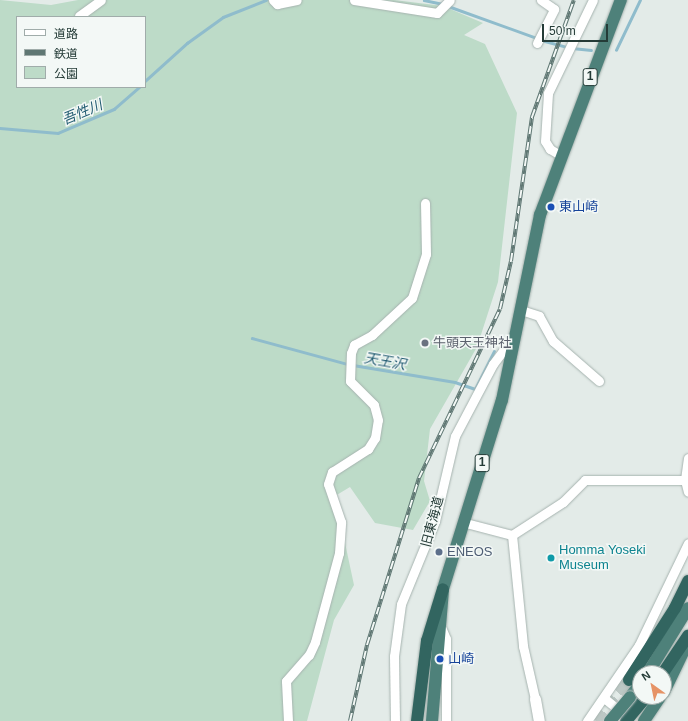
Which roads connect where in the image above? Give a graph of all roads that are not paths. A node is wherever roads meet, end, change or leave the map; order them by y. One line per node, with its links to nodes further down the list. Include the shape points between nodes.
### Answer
1 (101, 0): 9 (street)
2 (273, 0): 3 (street, via 277,4)
3 (297, 0)
4 (354, 0): 5 (street, via 437,14)
5 (450, 0)
6 (541, 0): 10 (street, via 554,9)
7 (593, 0): 11 (street, via 548,93 545,141 550,149)
8 (621, 0): 11 (highway, 1)
9 (79, 16)
10 (537, 43)
11 (560, 155): 13 (highway, 1, via 540,215)
12 (425, 203): 38 (street, via 426,254 412,298 372,335 354,345 351,353 350,381 374,405 378,420 375,438 368,449 332,472 328,484 341,522 339,553 315,642 309,655 286,681)
13 (521, 310): 14 (highway, 1); 15 (street, via 539,316 553,341)
14 (514, 336): 19 (highway, 1, via 502,400); 39 (street, 旧東海道, via 493,364 455,436 435,521 401,604 394,656)
15 (599, 381)
16 (688, 458): 17 (street)
17 (685, 480): 18 (street); 20 (street, via 585,480 563,502)
18 (688, 492)
19 (462, 522): 20 (street); 23 (highway, 1)
20 (512, 535): 34 (street, via 523,646)
21 (688, 543): 33 (street, via 639,645)
22 (688, 580): 28 (highway)
23 (443, 589): 25 (highway, 1); 40 (highway, 1, via 428,641)
24 (688, 608): 29 (highway)
25 (439, 622): 41 (highway, 1); 42 (street, via 446,639)
26 (688, 636): 30 (highway)
27 (688, 641): 31 (highway)
28 (644, 665)
29 (653, 665)
30 (668, 665)
31 (672, 675)
32 (632, 687): 45 (highway, bridge)
33 (604, 698): 37 (street); 44 (street)
34 (534, 699): 43 (street)
35 (639, 705): 46 (highway)
36 (655, 705): 47 (highway)
37 (614, 706)
38 (288, 721)
39 (395, 721)
40 (417, 721)
41 (432, 721)
42 (446, 721)
43 (539, 721)
44 (587, 721)
45 (610, 721)
46 (626, 721)
47 (644, 721)

